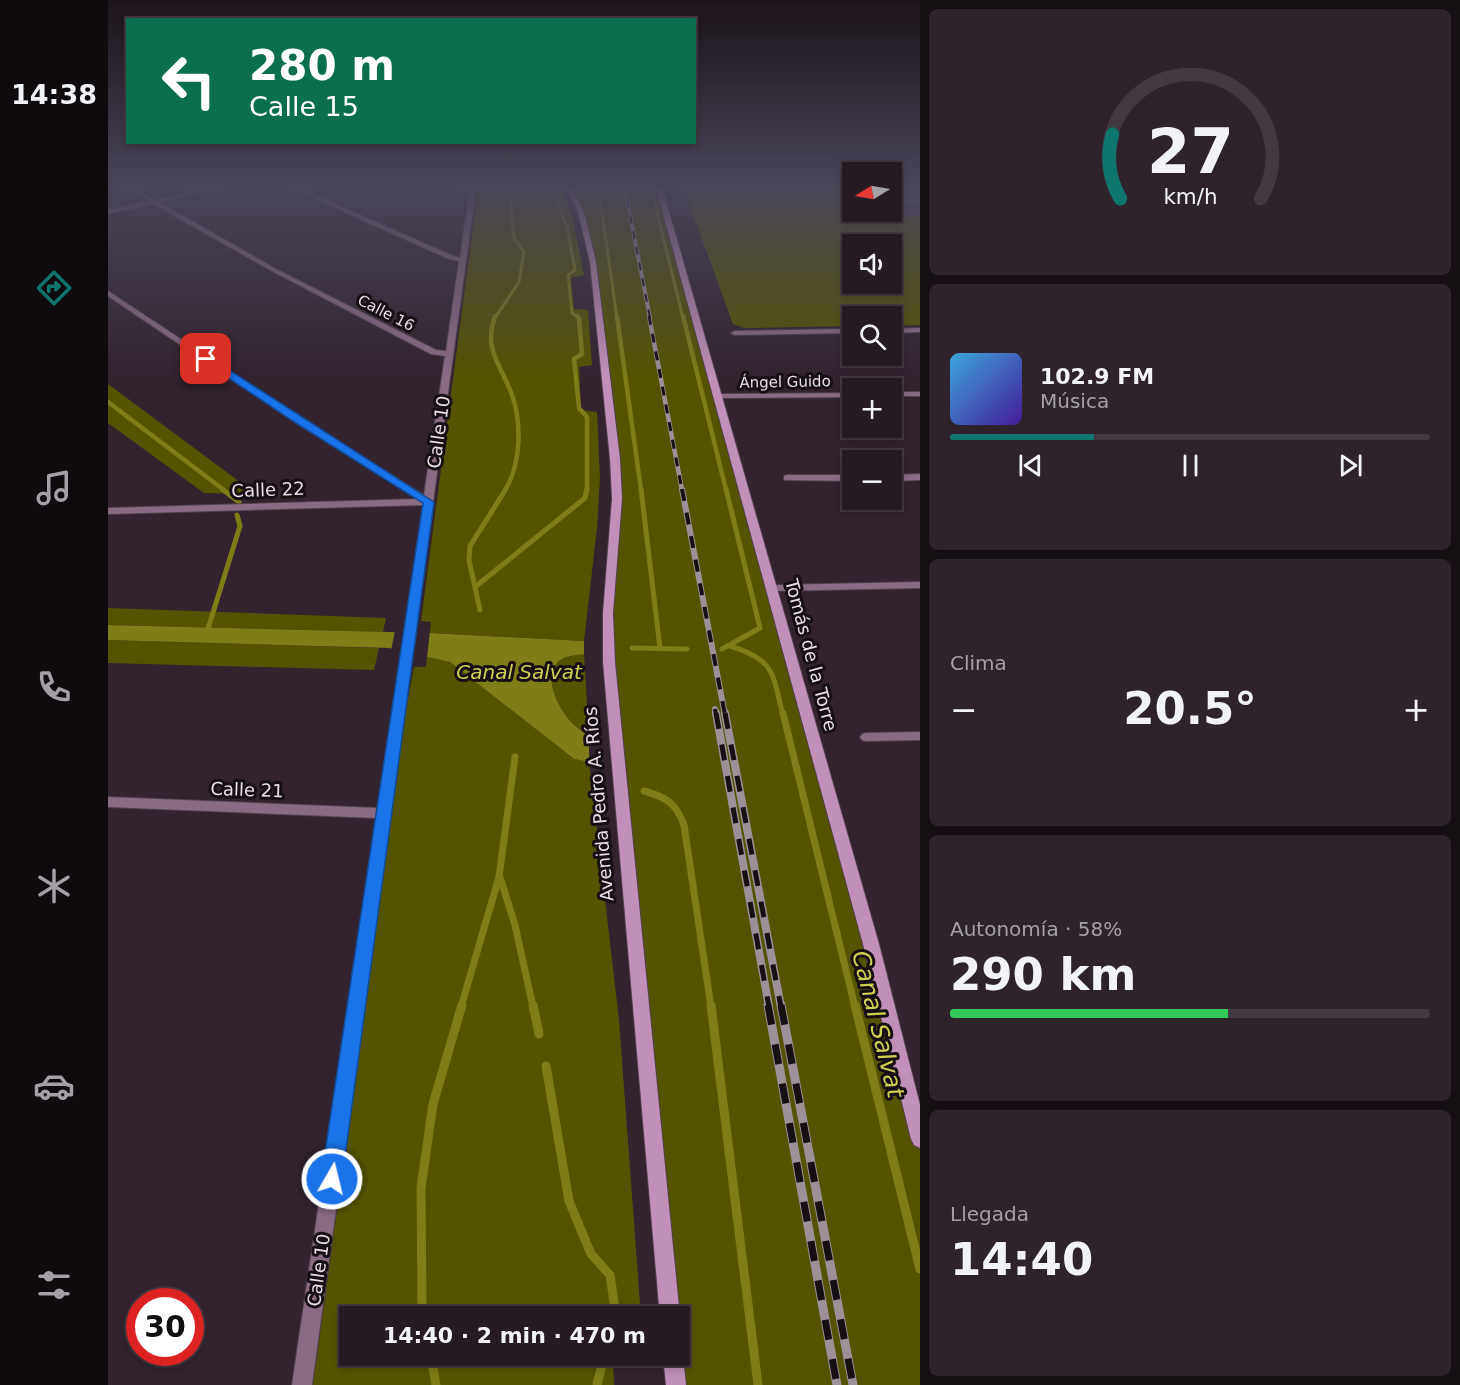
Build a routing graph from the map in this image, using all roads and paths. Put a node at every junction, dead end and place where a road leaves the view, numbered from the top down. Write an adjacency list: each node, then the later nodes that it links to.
1 (236, 249): 12 (street, Calle 16)
2 (430, 249): 6 (street)
3 (464, 249): 6 (street, Calle 10)
4 (590, 249): 30 (main road, Avenida Pedro A. Ríos)
5 (676, 249): 16 (main road, Tomás de la Torre)
6 (463, 260): 12 (street, Calle 10)
7 (108, 293): 21 (street)
8 (902, 330): 9 (street)
9 (920, 330)
10 (842, 331): 11 (street)
11 (735, 333)
12 (450, 354): 21 (street, Calle 10)
13 (902, 394): 14 (street)
14 (920, 394)
15 (842, 395): 16 (street, Ángel Guido)
16 (718, 396): 24 (main road, Tomás de la Torre)
17 (920, 477): 20 (street)
18 (787, 478): 19 (street)
19 (842, 478)
20 (902, 478)
21 (429, 502): 22 (street, Calle 22); 28 (street, Calle 10)
22 (108, 511)
23 (920, 585): 24 (street)
24 (772, 588): 29 (main road, Tomás de la Torre)
25 (920, 736): 26 (street)
26 (866, 737)
27 (108, 802): 28 (street, Calle 21)
28 (384, 813): 32 (street, Calle 10)
29 (920, 1139)
30 (669, 1306)
31 (674, 1366): 33 (main road)
32 (302, 1385)
33 (675, 1385)

